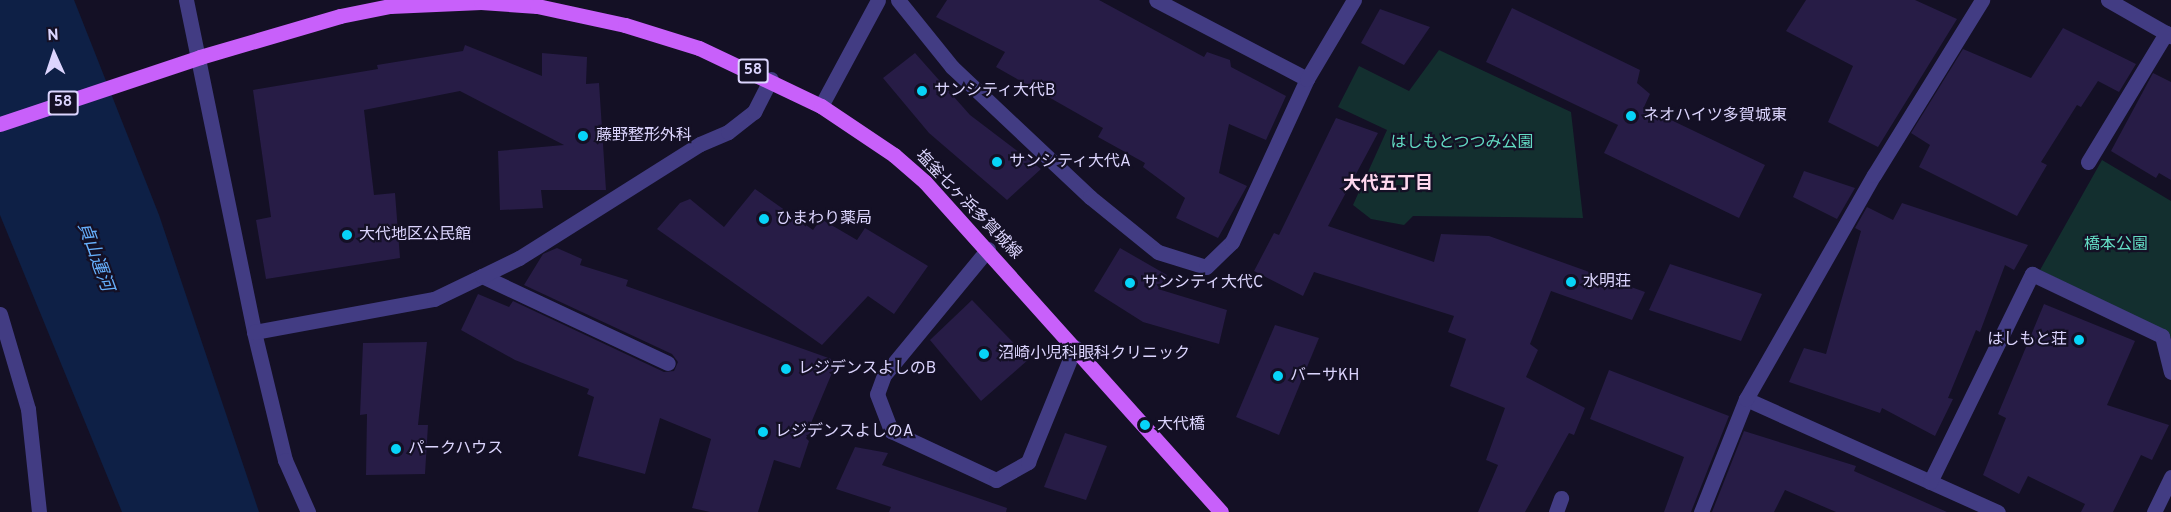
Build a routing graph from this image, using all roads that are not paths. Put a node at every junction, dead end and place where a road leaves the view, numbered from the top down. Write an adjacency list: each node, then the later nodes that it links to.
1 (186, 0): 9 (street)
2 (878, 0): 12 (street)
3 (898, 0): 11 (street)
4 (1156, 0): 11 (street)
5 (1354, 0): 11 (street)
6 (1982, 0): 22 (street)
7 (2108, 0): 8 (street)
8 (2168, 35): 14 (street)
9 (200, 57): 10 (main road, 塩釜七ヶ浜多賀城線 / 58); 13 (main road, 塩釜七ヶ浜多賀城線 / 58); 18 (street)
10 (771, 79): 12 (main road, 塩釜七ヶ浜多賀城線 / 58); 16 (street)
11 (1307, 79)
12 (821, 106): 15 (main road, 塩釜七ヶ浜多賀城線 / 58)
13 (0, 124)
14 (2088, 162)
15 (988, 249): 19 (main road, 塩釜七ヶ浜多賀城線 / 58); 19 (street)
16 (482, 276): 18 (street); 20 (street)
17 (0, 314): 26 (street)
18 (254, 332): 27 (street)
19 (1075, 347): 25 (main road, 塩釜七ヶ浜多賀城線 / 58)
20 (668, 363)
21 (2171, 372): 24 (street)
22 (1746, 399): 24 (street); 28 (street)
23 (2171, 477): 30 (street)
24 (1930, 482): 29 (street)
25 (1215, 509)
26 (39, 512)
27 (308, 512)
28 (1701, 512)
29 (1998, 512)
30 (2154, 512)

